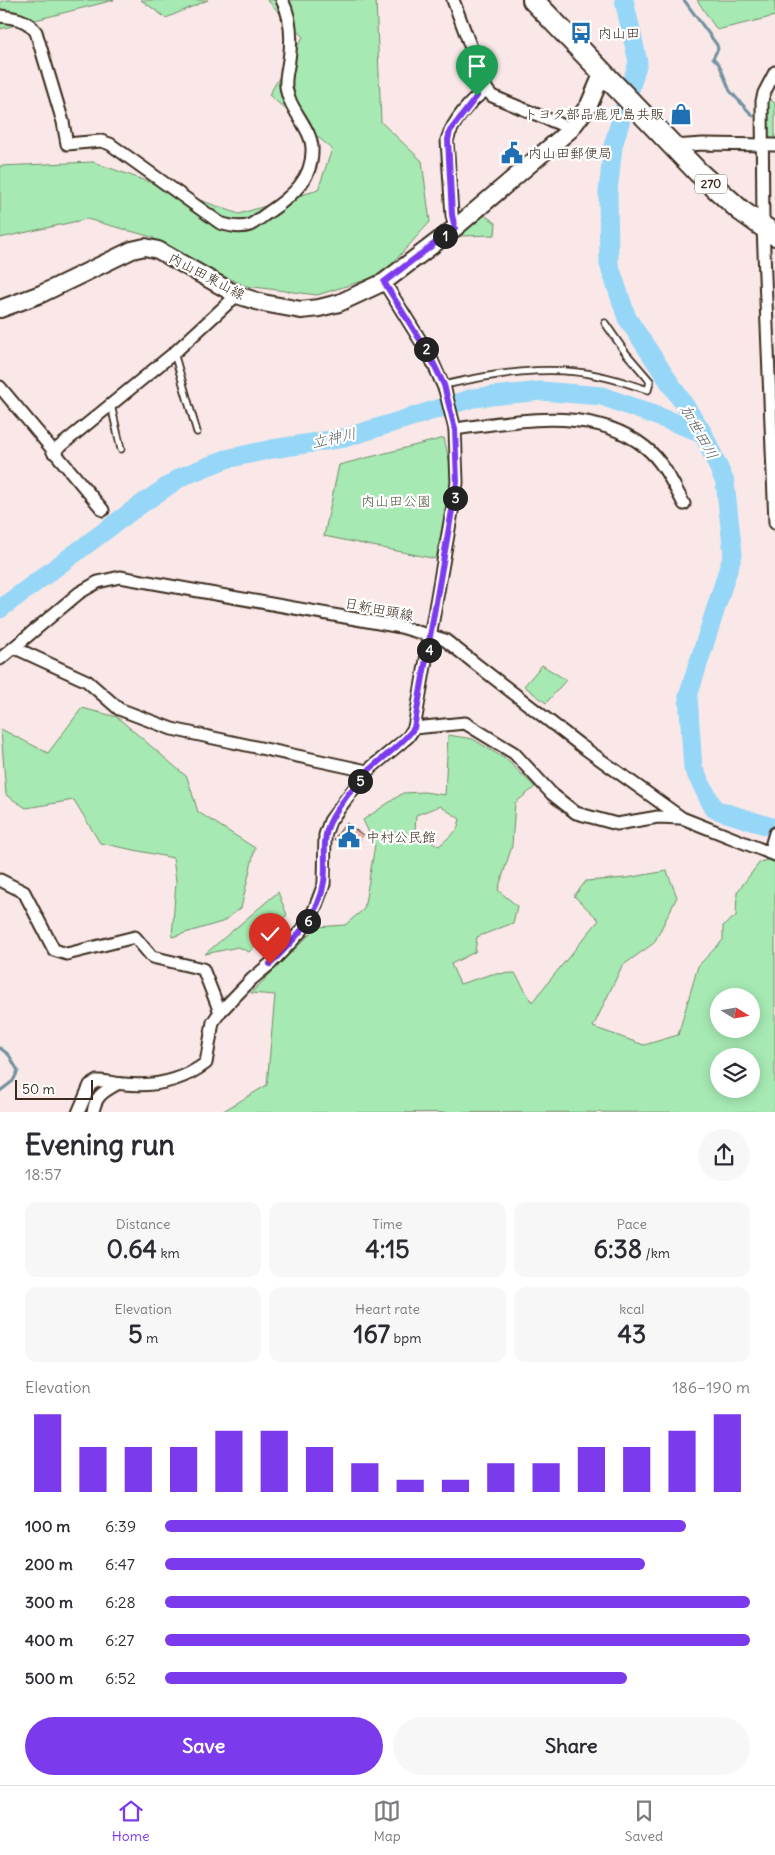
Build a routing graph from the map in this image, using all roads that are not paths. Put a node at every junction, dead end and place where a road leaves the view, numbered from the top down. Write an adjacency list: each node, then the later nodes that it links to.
1 (282, 0): 4 (street)
2 (453, 0): 7 (street)
3 (533, 0): 6 (highway, 270)
4 (0, 16)
5 (775, 72): 10 (street)
6 (606, 76): 8 (street, 内山田東山線); 9 (highway, 270)
7 (487, 90): 8 (street); 12 (street)
8 (570, 130): 12 (street, 内山田東山線)
9 (673, 146): 10 (street); 13 (highway, 270)
10 (762, 146): 11 (street); 13 (street)
11 (775, 146)
12 (455, 228): 14 (street, 内山田東山線)
13 (769, 231): 28 (street)
14 (384, 282): 15 (street, 内山田東山線); 20 (street)
15 (238, 295): 16 (street, 内山田東山線); 18 (street)
16 (0, 309)
17 (605, 323): 20 (lane)
18 (174, 353): 21 (street); 23 (lane)
19 (0, 386): 25 (street)
20 (444, 387): 22 (street)
21 (111, 403): 24 (lane); 25 (street)
22 (454, 424): 26 (street); 29 (street)
23 (196, 432)
24 (121, 449)
25 (53, 452): 27 (street)
26 (684, 504)
27 (103, 510)
28 (775, 523)
29 (432, 636): 30 (street, 日新田頭線); 32 (street); 34 (street, 日新田頭線)
30 (14, 648): 31 (street, 日新田頭線); 33 (street)
31 (0, 658)
32 (414, 728): 33 (street); 34 (street)
33 (367, 771): 38 (street)
34 (682, 818): 36 (street, 日新田頭線)
35 (775, 833): 36 (street)
36 (772, 852)
37 (0, 880): 38 (street)
38 (220, 1012): 39 (street)
39 (117, 1084): 40 (street); 41 (street)
40 (78, 1112)
41 (93, 1112)

